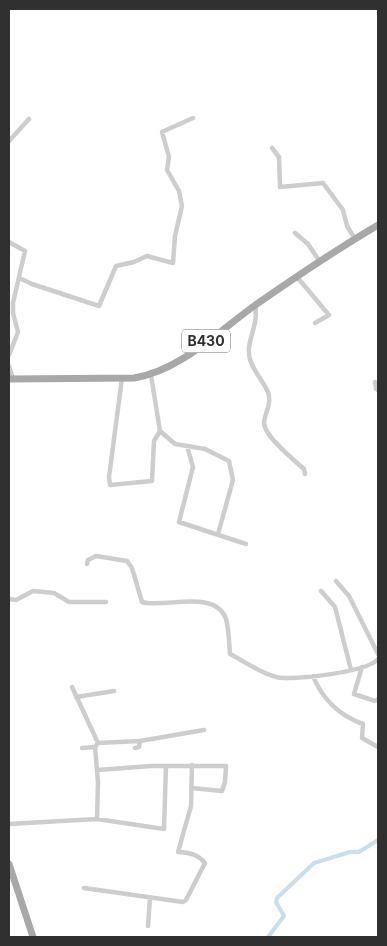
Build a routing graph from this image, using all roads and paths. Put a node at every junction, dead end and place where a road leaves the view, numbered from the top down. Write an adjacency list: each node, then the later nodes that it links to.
1 (193, 118): 11 (street)
2 (29, 119): 3 (street)
3 (9, 141)
4 (272, 148): 7 (street)
5 (378, 225): 7 (main road, B430)
6 (295, 233): 9 (street)
7 (355, 239): 9 (main road, B430)
8 (9, 242): 11 (street)
9 (320, 262): 10 (main road, B430)
10 (297, 277): 12 (main road, B430); 13 (street)
11 (19, 278): 14 (street)
12 (256, 305): 16 (main road, B430); 23 (street)
13 (315, 323)
14 (9, 355)
15 (9, 366): 18 (street)
16 (151, 375): 17 (main road, B430); 21 (street)
17 (122, 378): 18 (main road, B430); 21 (street)
18 (11, 379)
19 (375, 382): 20 (street)
20 (378, 390)
21 (160, 431): 22 (street)
22 (187, 446): 24 (street); 24 (street)
23 (305, 474)
24 (218, 534): 25 (street)
25 (246, 544)
26 (87, 564): 35 (street)
27 (336, 581): 31 (street)
28 (321, 591): 34 (street)
29 (9, 599): 30 (street)
30 (106, 602)
31 (378, 654)
32 (378, 659): 33 (street)
33 (362, 668): 34 (street); 39 (street)
34 (351, 670): 35 (street)
35 (313, 676): 43 (street)
36 (72, 687): 38 (street)
37 (114, 691): 38 (street)
38 (76, 697): 42 (street)
39 (378, 698)
40 (204, 730): 41 (street)
41 (140, 741): 42 (street); 45 (street)
42 (97, 745): 44 (street); 48 (street)
43 (378, 747)
44 (82, 748)
45 (135, 748)
46 (192, 765): 47 (street); 49 (street); 49 (street)
47 (166, 766): 48 (street); 50 (street)
48 (98, 770): 50 (street)
49 (192, 788): 54 (street)
50 (97, 819): 51 (street)
51 (9, 824)
52 (9, 864): 56 (main road)
53 (84, 888): 54 (street)
54 (150, 898): 55 (street)
55 (148, 926)
56 (33, 937)

